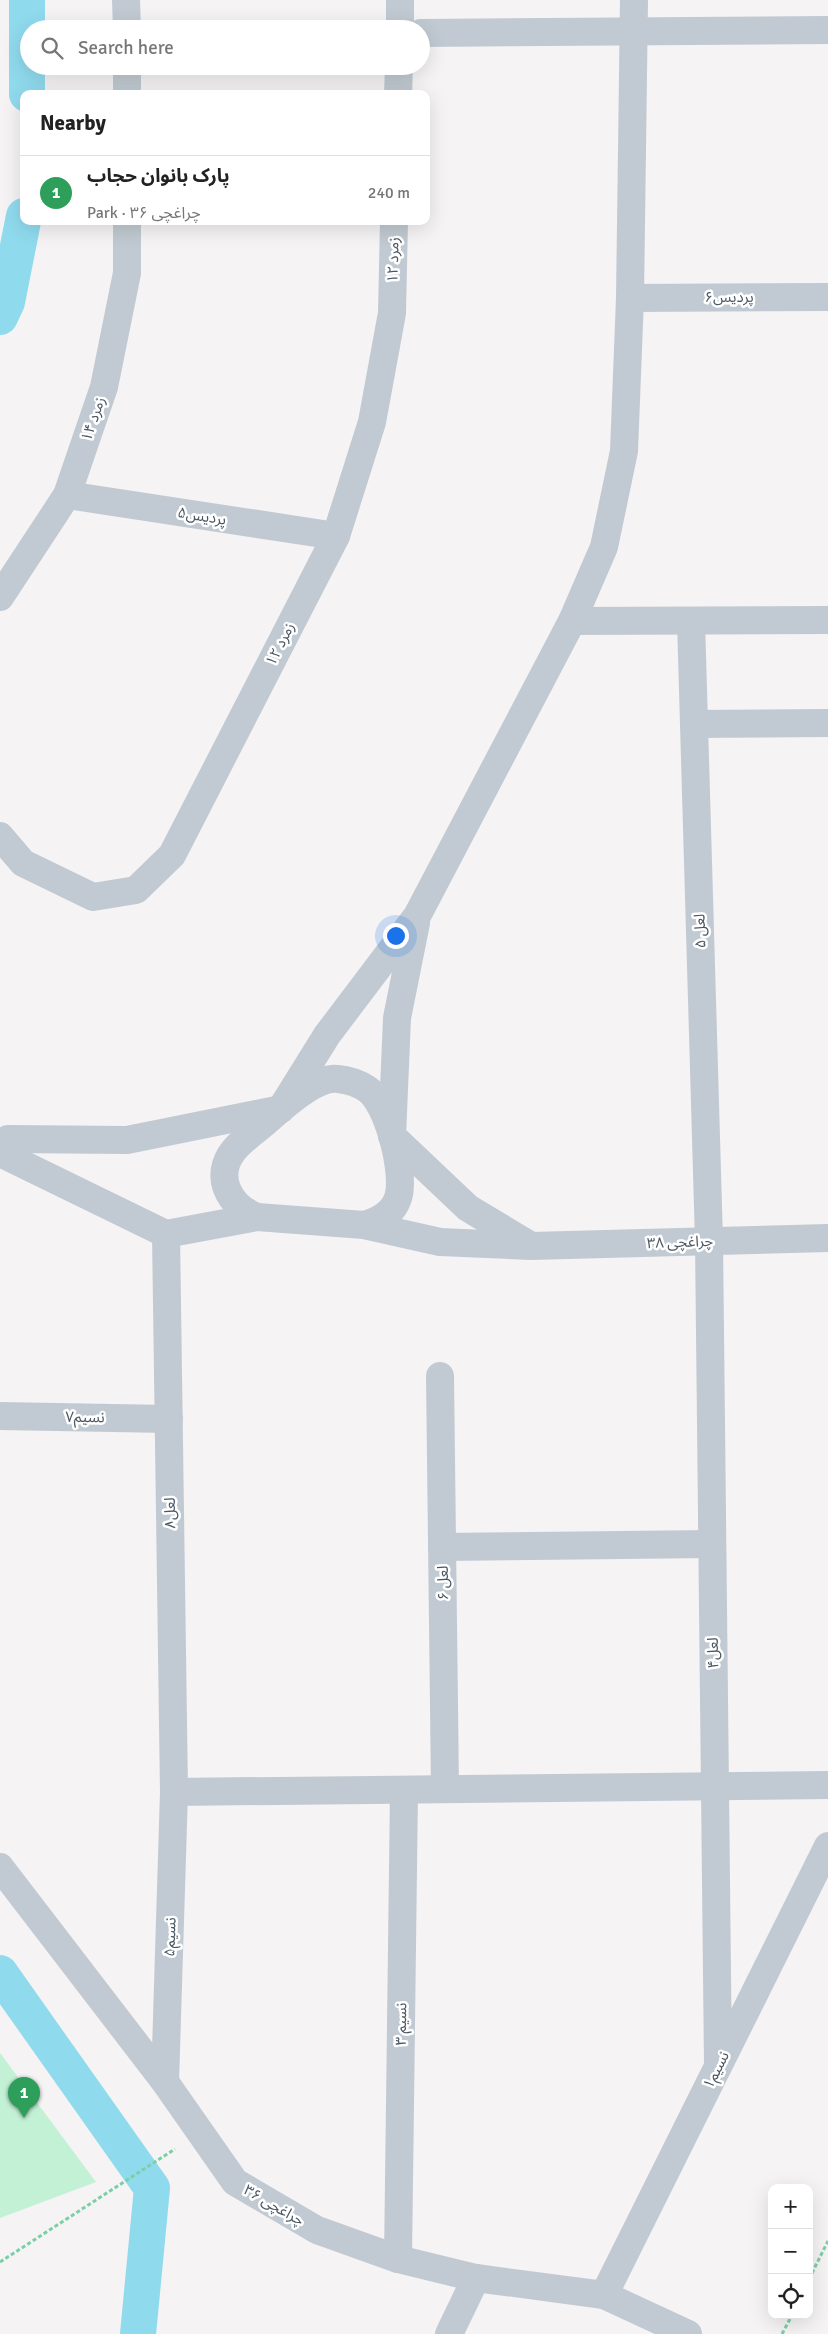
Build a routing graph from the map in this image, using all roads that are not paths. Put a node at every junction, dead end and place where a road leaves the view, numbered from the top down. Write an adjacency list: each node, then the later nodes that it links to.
1 (126, 0): 4 (street)
2 (400, 0): 5 (street)
3 (634, 0): 7 (street)
4 (127, 20)
5 (400, 20)
6 (828, 30): 7 (street)
7 (634, 31): 8 (street); 16 (street)
8 (430, 33)
9 (127, 75): 11 (street)
10 (399, 75): 12 (street)
11 (127, 90)
12 (398, 90)
13 (127, 225): 17 (street, زمرد ۱۴)
14 (394, 225): 18 (street, زمرد ۱۲)
15 (828, 297): 16 (street, پردیس۶)
16 (630, 298): 21 (street)
17 (67, 495): 18 (street, پردیس۵); 19 (street, زمرد ۱۴)
18 (336, 536): 25 (street, زمرد ۱۲)
19 (0, 597)
20 (828, 620): 22 (street)
21 (572, 621): 22 (street); 26 (street)
22 (691, 621): 24 (street, لعل ۵)
23 (828, 723): 24 (street)
24 (694, 724): 34 (street, لعل ۵)
25 (0, 836)
26 (417, 916): 27 (street); 28 (street)
27 (281, 1109): 28 (street); 29 (street); 30 (street)
28 (392, 1136): 31 (street); 35 (street)
29 (3, 1149): 32 (street)
30 (256, 1217): 31 (street); 32 (street)
31 (364, 1225): 35 (street, چراغچی ۳۸)
32 (166, 1234): 38 (street, لعل۸)
33 (828, 1238): 34 (street, چراغچی ۳۸)
34 (709, 1241): 35 (street, چراغچی ۳۸); 39 (street, لعل۴)
35 (531, 1246)
36 (440, 1376): 40 (street, لعل ۶)
37 (0, 1416): 38 (street, نسیم۷)
38 (169, 1419): 45 (street, لعل۸)
39 (712, 1544): 40 (street); 42 (street, لعل۴)
40 (442, 1547): 43 (street, لعل ۶)
41 (828, 1785): 42 (street)
42 (715, 1786): 43 (street); 48 (street, لعل۴)
43 (445, 1789): 44 (street)
44 (404, 1790): 45 (street); 50 (street, نسیم ۳)
45 (174, 1792): 49 (street, نسیم۵)
46 (828, 1846): 48 (street, نسیم۱)
47 (0, 1867): 49 (street, چراغچی ۳۶)
48 (718, 2065): 52 (street, نسیم۱)
49 (165, 2082): 50 (street, چراغچی ۳۶)
50 (398, 2259): 51 (street, چراغچی ۳۶)
51 (476, 2278): 52 (street, چراغچی ۳۶); 53 (street)
52 (604, 2295): 54 (street, چراغچی ۳۶)
53 (449, 2334)
54 (688, 2334)

